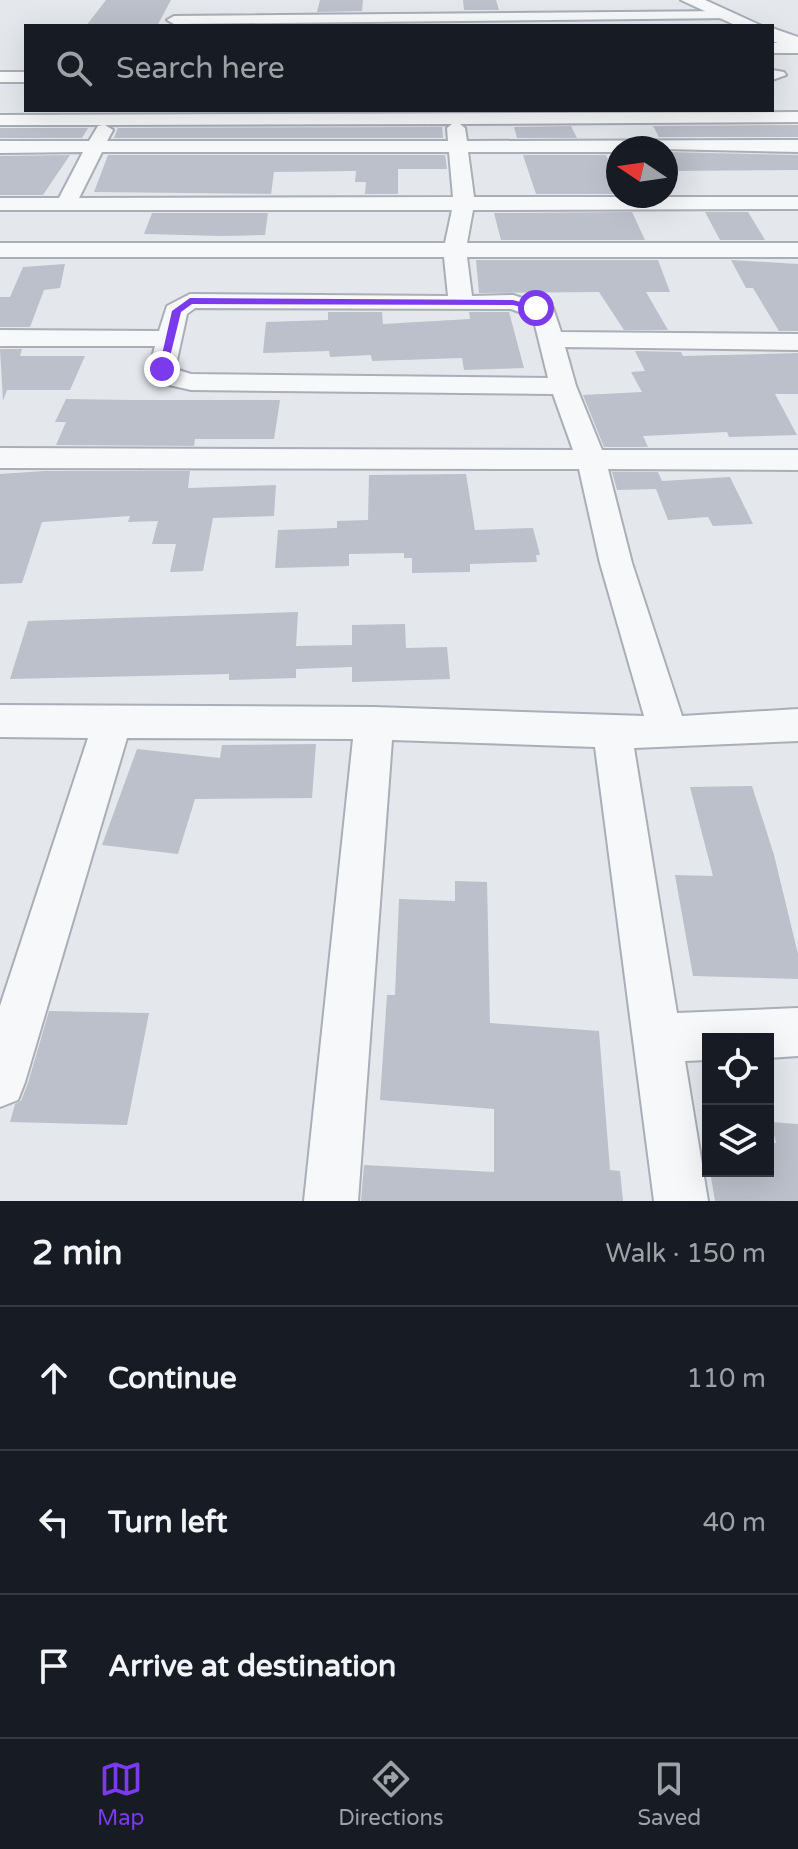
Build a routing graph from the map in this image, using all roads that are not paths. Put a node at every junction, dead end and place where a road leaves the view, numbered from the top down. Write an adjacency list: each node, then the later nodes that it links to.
1 (411, 0): 6 (street)
2 (594, 0): 7 (street)
3 (690, 0): 5 (street)
4 (182, 5): 8 (street)
5 (728, 15): 7 (street); 9 (street)
6 (411, 22): 7 (street); 8 (street)
7 (595, 22)
8 (172, 23)
9 (748, 24)
10 (774, 35): 11 (street)
11 (798, 46): 12 (street)
12 (774, 48)
13 (0, 77): 14 (street)
14 (24, 77)
15 (112, 114): 16 (street); 18 (street); 21 (street)
16 (454, 114): 17 (street); 22 (street)
17 (798, 117)
18 (0, 120)
19 (798, 146): 22 (street)
20 (0, 147): 21 (street)
21 (94, 147): 22 (street); 26 (street)
22 (460, 148): 23 (street)
23 (464, 202): 24 (street); 26 (street); 29 (street)
24 (798, 203)
25 (0, 204): 26 (street)
26 (66, 204)
27 (0, 250): 29 (street)
28 (798, 250): 29 (street)
29 (455, 251): 30 (street)
30 (461, 303): 32 (street); 33 (street)
31 (0, 338): 32 (street)
32 (168, 339): 35 (street)
33 (549, 339): 34 (street); 35 (street)
34 (798, 342)
35 (563, 386): 37 (street)
36 (0, 458): 37 (street)
37 (591, 458): 38 (street); 44 (street)
38 (798, 460)
39 (0, 721): 40 (street)
40 (112, 723): 41 (street); 47 (street)
41 (374, 723): 43 (street); 48 (street)
42 (798, 725): 44 (street)
43 (612, 731): 44 (street); 46 (street)
44 (668, 733)
45 (798, 1032): 46 (street)
46 (658, 1038): 49 (street)
47 (0, 1082)
48 (331, 1201)
49 (681, 1201)

